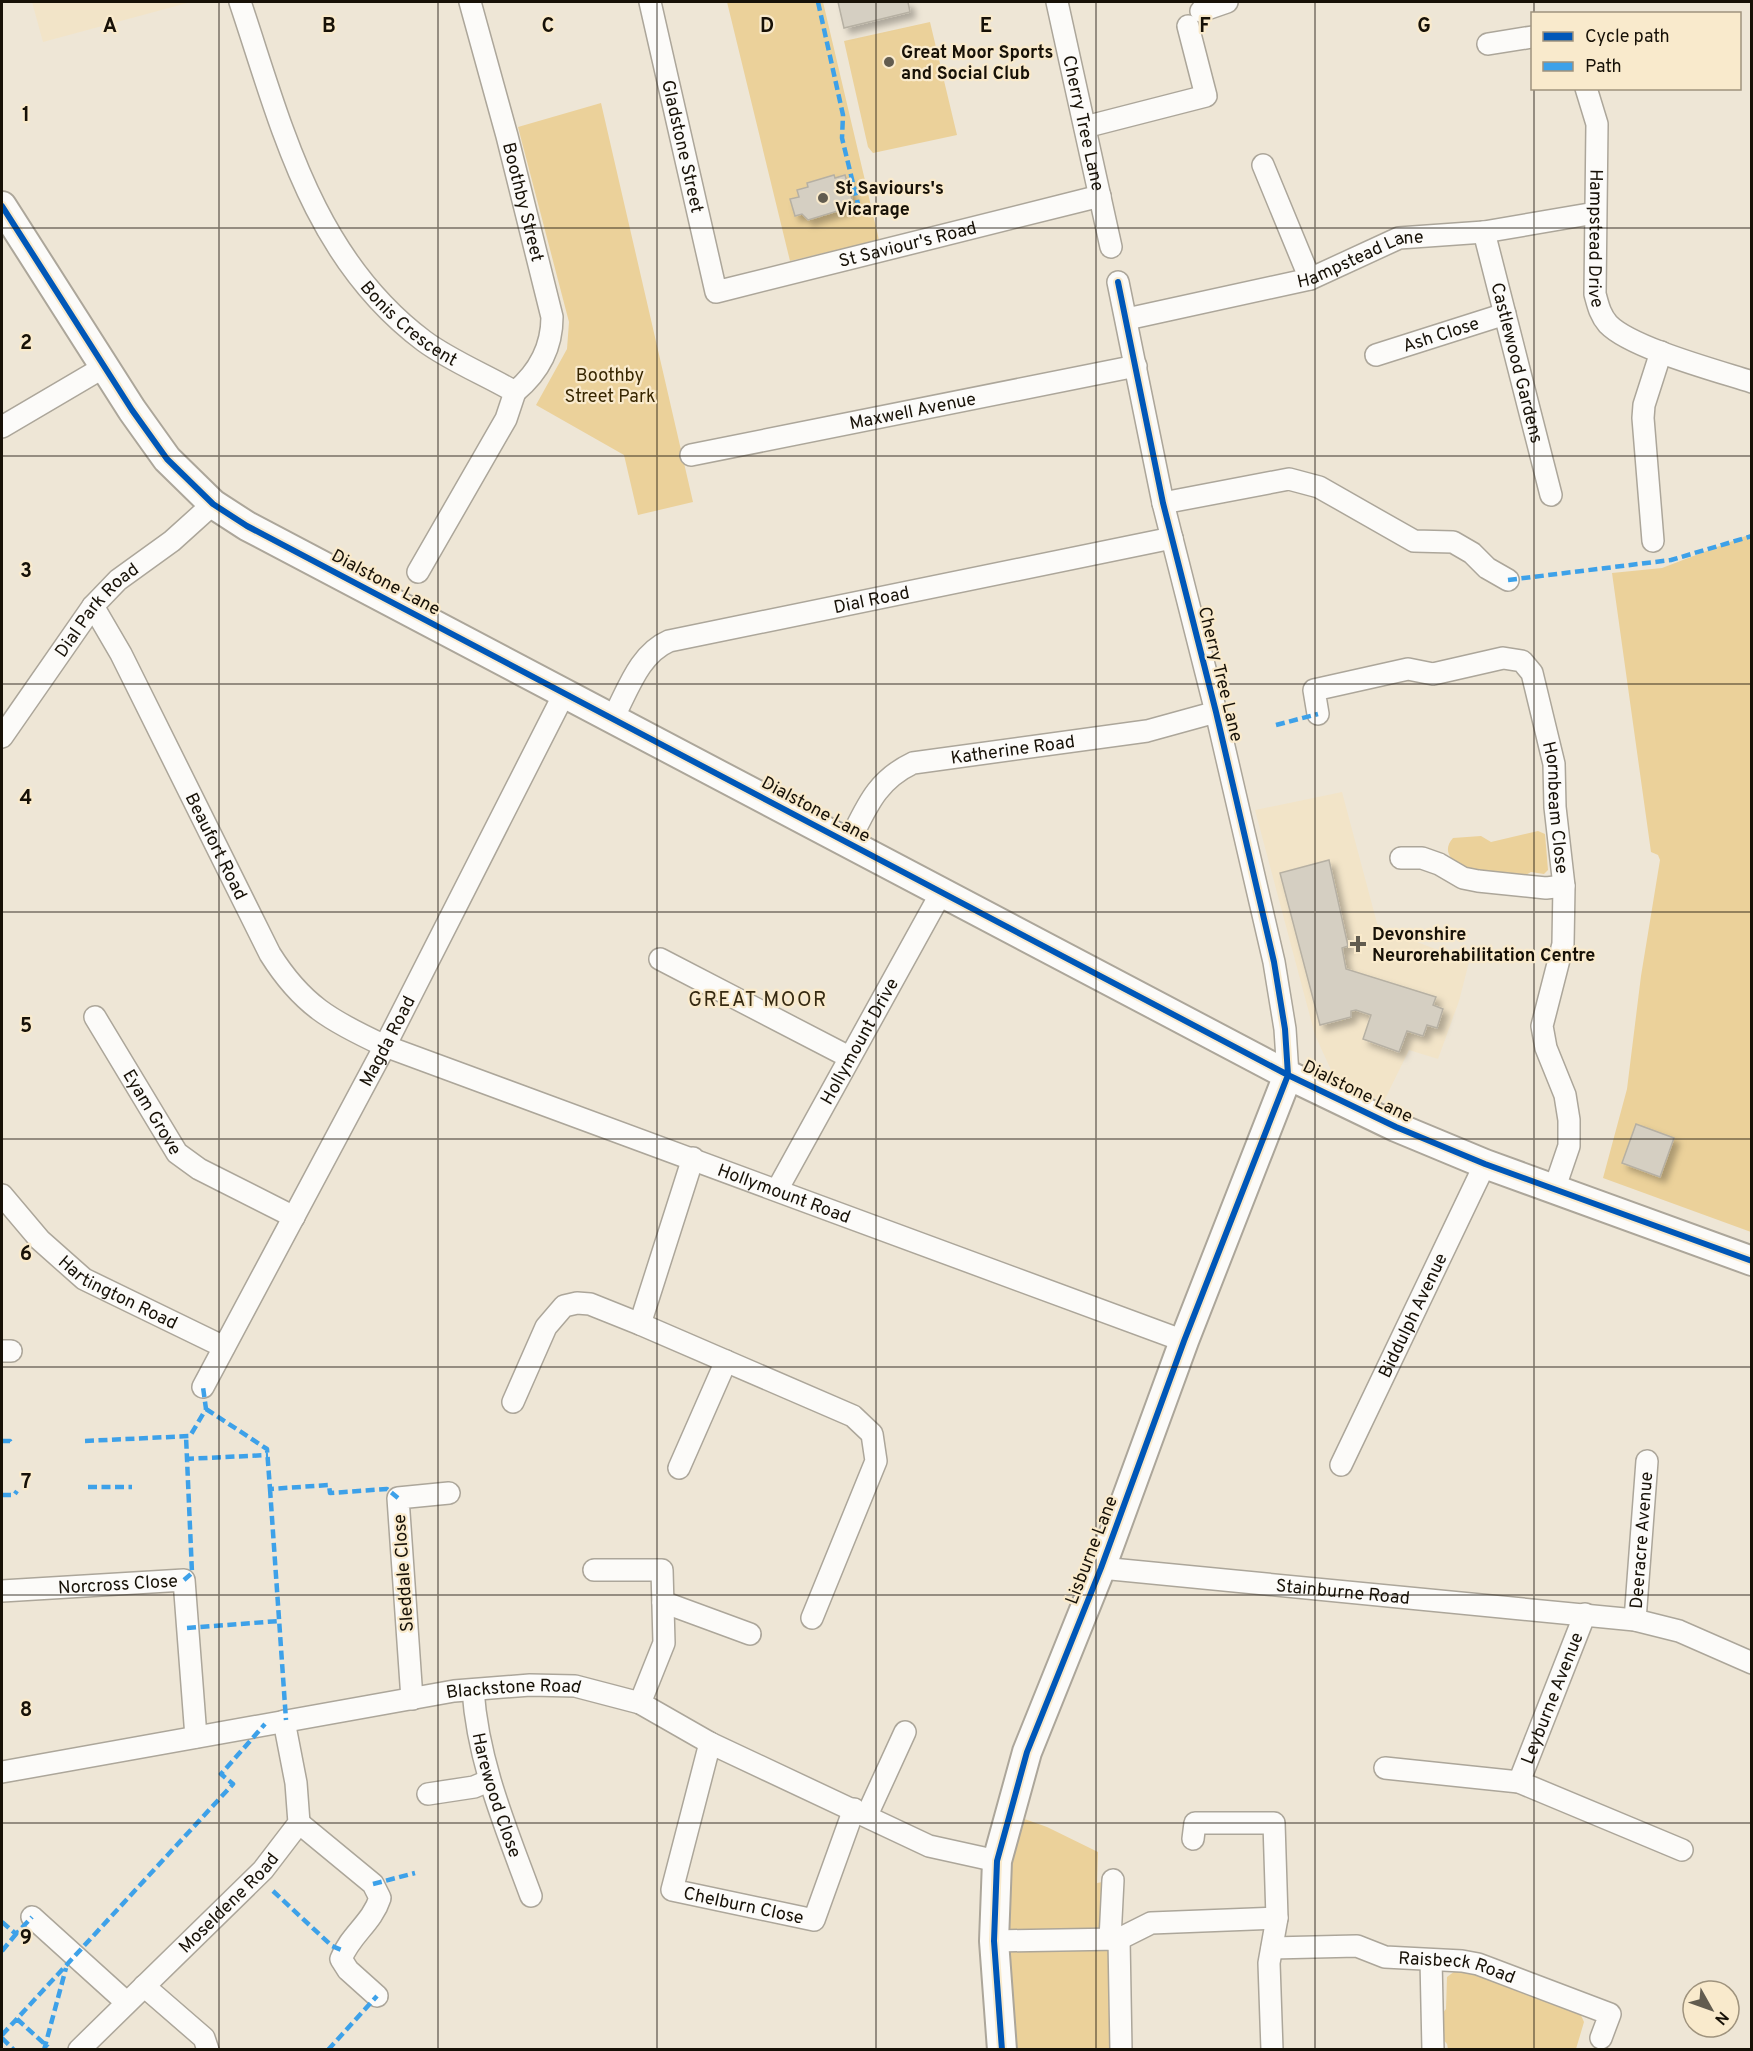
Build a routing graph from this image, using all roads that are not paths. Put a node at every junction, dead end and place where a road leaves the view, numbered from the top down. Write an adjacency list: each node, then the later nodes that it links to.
1 (240, 2): 26 (street, Bonis Crescent)
2 (470, 2): 26 (street, Boothby Street)
3 (650, 2): 18 (street, Gladstone Street)
4 (1057, 2): 9 (street, Cherry Tree Lane)
5 (1227, 2): 9 (street)
6 (1531, 37): 7 (street)
7 (1488, 44)
8 (1587, 90): 12 (street, Hampstead Drive)
9 (1085, 127): 11 (street, Cherry Tree Lane)
10 (1263, 165): 16 (street)
11 (1100, 196): 15 (street, Cherry Tree Lane); 18 (street, St Saviour's Road)
12 (1595, 213): 14 (street, Hampstead Lane); 21 (street, Hampstead Drive)
13 (4, 215): 24 (street, Dialstone Lane)
14 (1484, 232): 16 (street, Hampstead Lane); 19 (street, Castlewood Gardens)
15 (1111, 247)
16 (1310, 279): 20 (street, Hampstead Lane)
17 (1118, 282): 20 (street, Cherry Tree Lane)
18 (716, 292)
19 (1505, 314): 22 (street, Ash Close); 29 (street, Castlewood Gardens)
20 (1127, 319): 23 (street, Cherry Tree Lane)
21 (1661, 352): 25 (street, Hampstead Drive); 32 (street)
22 (1376, 355)
23 (1136, 366): 28 (street, Maxwell Avenue); 30 (street, Cherry Tree Lane)
24 (104, 367): 27 (street); 31 (street, Dialstone Lane)
25 (1752, 382)
26 (515, 392): 34 (street)
27 (2, 427)
28 (691, 455)
29 (1551, 495)
30 (1163, 503): 33 (street, Cherry Tree Lane); 35 (street)
31 (213, 504): 36 (street, Dial Park Road); 37 (street, Dialstone Lane)
32 (1657, 528)
33 (1172, 538): 38 (street, Cherry Tree Lane); 40 (street, Dial Road)
34 (418, 572)
35 (1508, 580)
36 (93, 606): 41 (street, Dial Park Road); 48 (street, Beaufort Road)
37 (564, 694): 40 (street, Dialstone Lane); 48 (street, Magda Road)
38 (1216, 712): 42 (street, Katherine Road); 50 (street, Cherry Tree Lane)
39 (1318, 714): 44 (street, Hornbeam Close)
40 (613, 718): 42 (street, Dialstone Lane)
41 (2, 737)
42 (848, 844): 45 (street, Dialstone Lane)
43 (1401, 858): 44 (street)
44 (1564, 886): 53 (street, Hornbeam Close)
45 (941, 893): 49 (street, Hollymount Drive); 50 (street, Dialstone Lane)
46 (660, 959): 49 (street)
47 (95, 1017): 56 (street, Eyam Grove)
48 (385, 1046): 51 (street, Hollymount Road); 56 (street, Magda Road)
49 (849, 1057): 54 (street, Hollymount Drive)
50 (1288, 1075): 52 (street, Dialstone Lane); 59 (street, Lisburne Lane)
51 (693, 1158): 54 (street, Hollymount Road); 58 (street)
52 (1485, 1164): 53 (street, Dialstone Lane); 65 (street, Biddulph Avenue)
53 (1555, 1187): 57 (street, Dialstone Lane)
54 (777, 1190): 59 (street, Hollymount Road)
55 (2, 1195): 60 (street, Hartington Road)
56 (294, 1217): 60 (street, Magda Road)
57 (1752, 1261)
58 (640, 1324): 61 (street); 63 (street)
59 (1184, 1341): 68 (street, Lisburne Lane)
60 (224, 1347): 62 (street, Magda Road)
61 (726, 1361): 66 (street); 73 (street)
62 (203, 1387)
63 (513, 1402)
64 (1647, 1461): 74 (street, Deeracre Avenue)
65 (1341, 1465)
66 (679, 1468)
67 (449, 1493): 78 (street, Sleddale Close)
68 (1101, 1568): 72 (street, Stainburne Road); 93 (street, Lisburne Lane)
69 (594, 1570): 71 (street)
70 (2, 1591): 82 (street, Norcross Close)
71 (663, 1602): 75 (street); 79 (street)
72 (1585, 1614): 74 (street, Stainburne Road); 87 (street, Leyburne Avenue)
73 (812, 1618)
74 (1635, 1620): 76 (street, Stainburne Road)
75 (750, 1634)
76 (1752, 1662)
77 (473, 1690): 78 (street, Blackstone Road); 79 (street, Blackstone Road); 86 (street, Harewood Close)
78 (412, 1699): 80 (street, Blackstone Road)
79 (640, 1703): 83 (street, Blackstone Road)
80 (284, 1721): 82 (street, Blackstone Road); 90 (street)
81 (905, 1732): 89 (street)
82 (196, 1737): 85 (street, Blackstone Road)
83 (711, 1743): 89 (street, Blackstone Road); 89 (street, Chelburn Close)
84 (1385, 1768): 87 (street, Leyburne Avenue)
85 (2, 1772)
86 (488, 1780): 88 (street); 95 (street, Harewood Close)
87 (1519, 1782): 92 (street, Leyburne Avenue)
88 (428, 1794)
89 (861, 1812): 93 (street, Blackstone Road)
90 (299, 1823): 102 (street, Moseldene Road); 103 (street)
91 (1192, 1839): 97 (street)
92 (1682, 1850)
93 (997, 1861): 99 (street, Lisburne Lane)
94 (1113, 1880): 98 (street)
95 (531, 1896)
96 (32, 1917): 104 (street)
97 (1277, 1918): 98 (street); 100 (street)
98 (1115, 1939): 99 (street); 109 (street)
99 (994, 1941): 108 (street, Lisburne Lane)
100 (1272, 1948): 101 (street, Raisbeck Road); 110 (street)
101 (1431, 1960): 105 (street, Raisbeck Road); 111 (street)
102 (144, 1986): 104 (street, Moseldene Road); 107 (street)
103 (377, 1996)
104 (126, 2002): 106 (street, Moseldene Road)
105 (1601, 2038)
106 (80, 2049)
107 (208, 2049)
108 (1002, 2049)
109 (1121, 2049)
110 (1272, 2049)
111 (1433, 2049)

